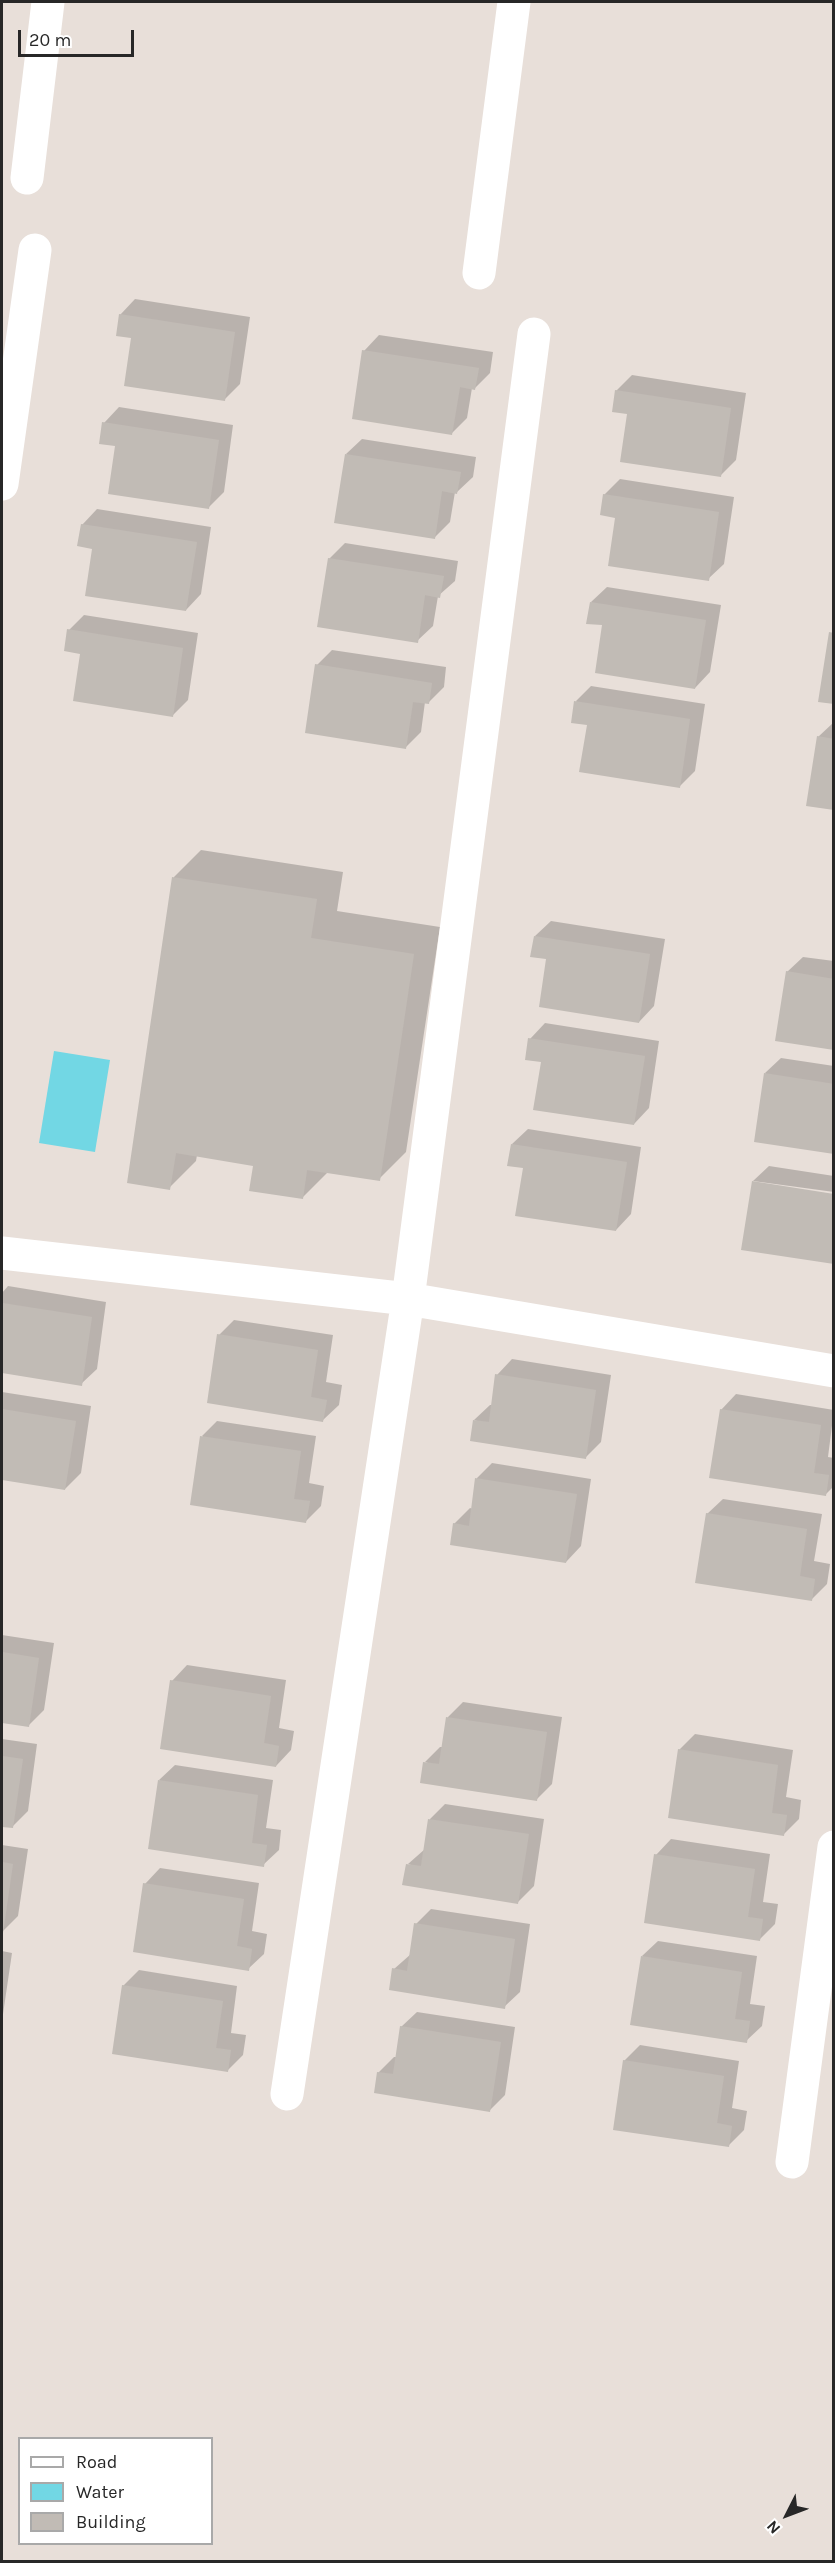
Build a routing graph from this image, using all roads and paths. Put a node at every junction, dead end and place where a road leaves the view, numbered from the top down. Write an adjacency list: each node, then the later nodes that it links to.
1 (48, 2): 3 (street)
2 (514, 2): 5 (street)
3 (27, 178)
4 (35, 250): 7 (street)
5 (479, 273)
6 (534, 334): 9 (street)
7 (2, 484)
8 (2, 1253): 9 (street)
9 (408, 1299): 10 (street); 12 (street)
10 (834, 1371)
11 (834, 1847): 13 (street)
12 (287, 2094)
13 (792, 2162)

